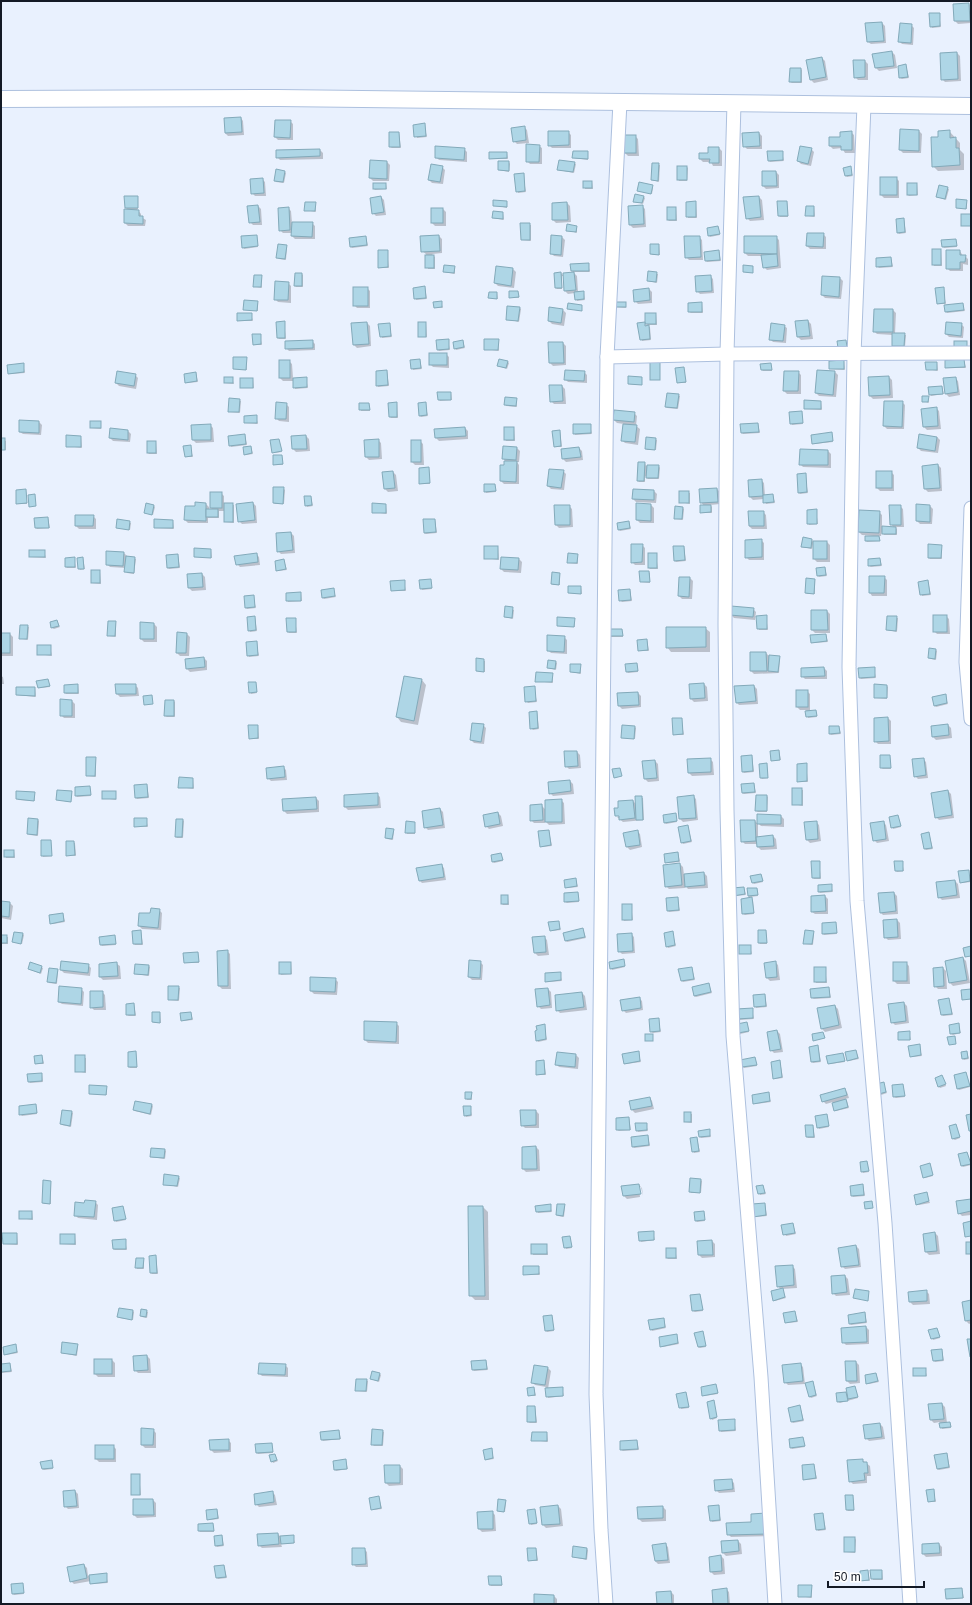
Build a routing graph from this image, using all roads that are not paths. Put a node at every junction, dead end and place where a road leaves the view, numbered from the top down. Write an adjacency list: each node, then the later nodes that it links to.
1 (1, 100): 2 (street)
2 (620, 102): 3 (street); 9 (street)
3 (734, 103): 4 (street); 7 (street)
4 (864, 105): 5 (street); 8 (street)
5 (971, 106)
6 (971, 353): 8 (street)
7 (726, 354): 8 (street); 9 (street); 13 (street)
8 (854, 355): 14 (street)
9 (607, 357): 12 (street)
10 (971, 508): 11 (street)
11 (971, 719)
12 (606, 1604)
13 (775, 1604)
14 (910, 1604)

